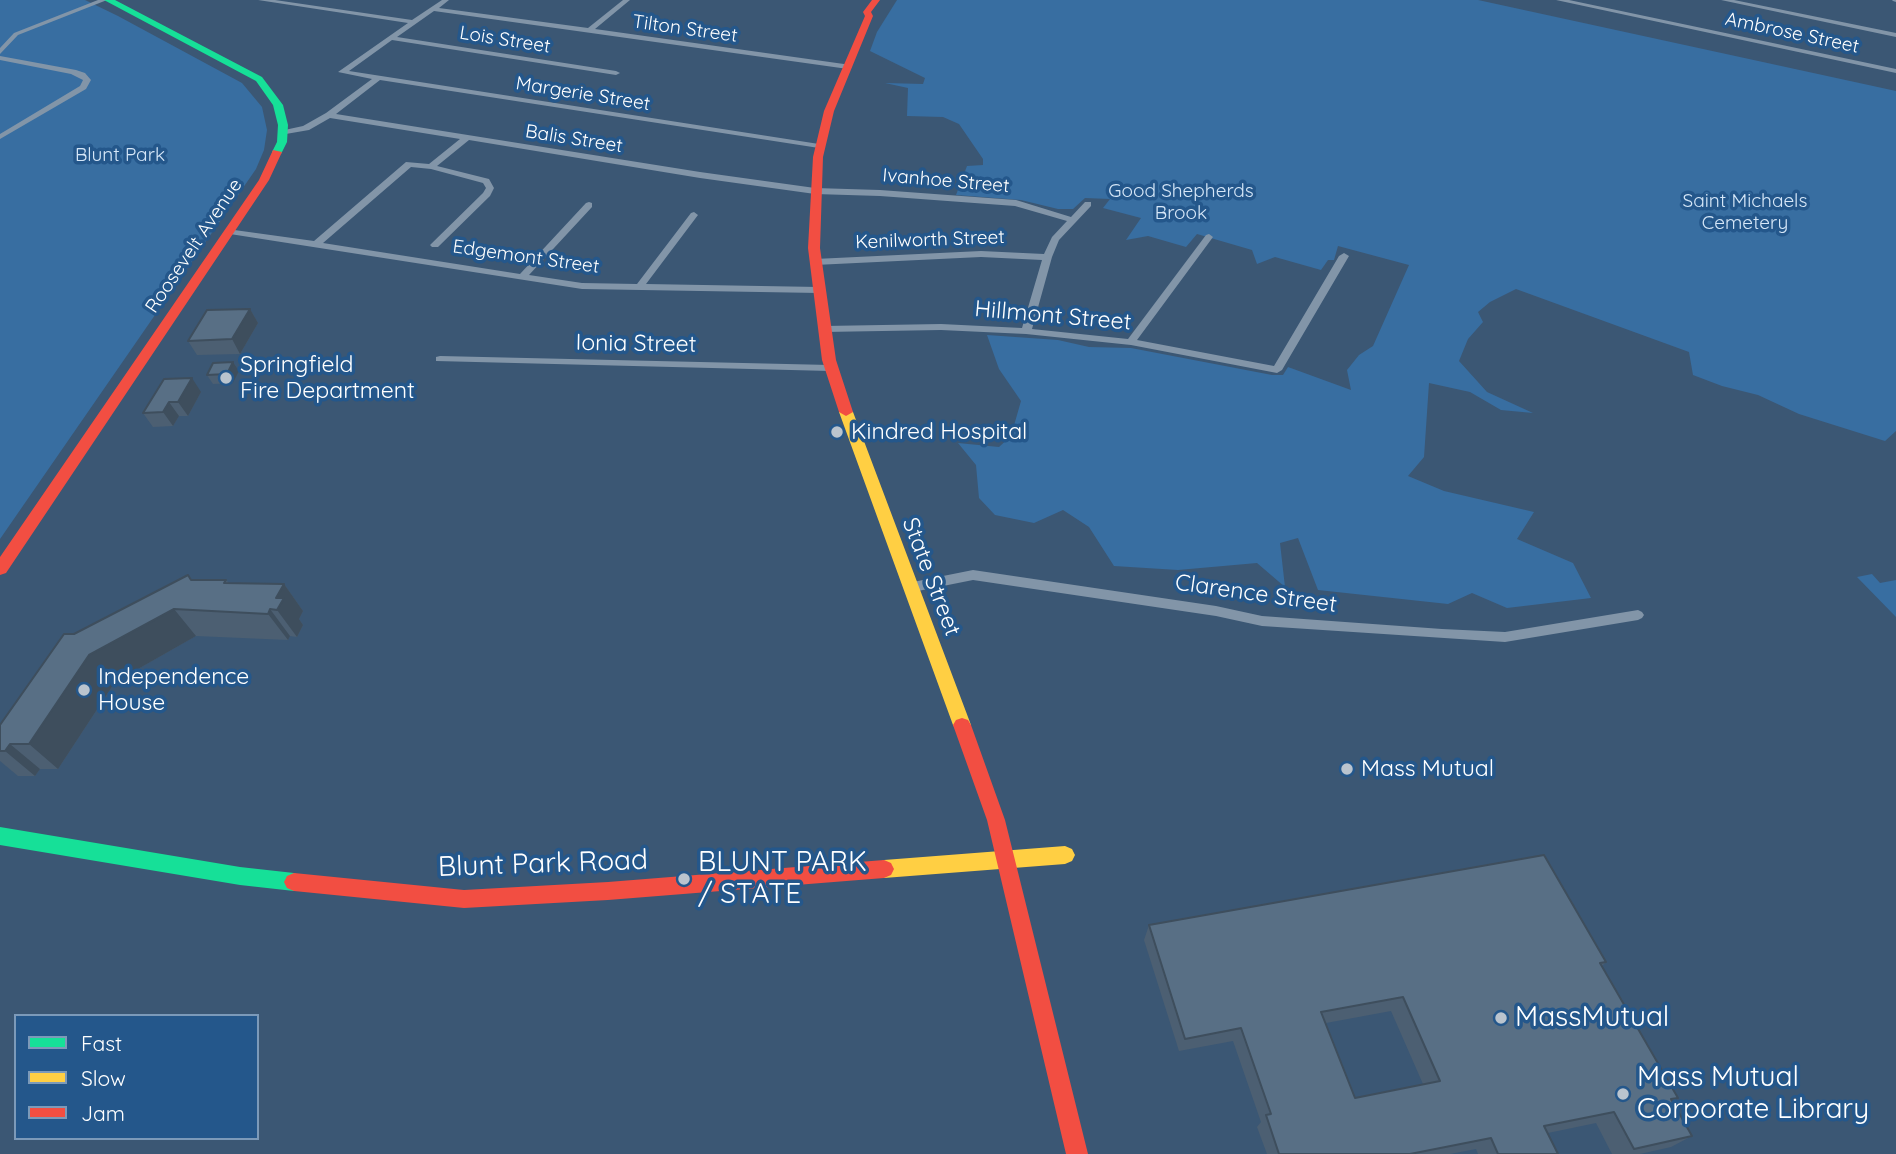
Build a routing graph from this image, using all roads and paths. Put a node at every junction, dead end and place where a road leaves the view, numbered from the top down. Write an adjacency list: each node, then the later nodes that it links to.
1 (261, 0): 11 (street)
2 (446, 0): 9 (street)
3 (608, 0): 6 (street)
4 (1559, 0): 22 (street, Ambrose Street)
5 (1724, 0): 16 (street)
6 (626, 1): 15 (street)
7 (110, 2): 10 (street); 12 (street); 27 (main road)
8 (875, 4): 21 (main road, State Street)
9 (434, 9): 11 (street); 15 (street, Tilton Street)
10 (47, 20): 12 (street); 13 (street)
11 (412, 22): 17 (street)
12 (58, 23): 14 (street)
13 (32, 27): 14 (street); 18 (street)
14 (45, 29): 18 (street)
15 (589, 31): 21 (street, Tilton Street)
16 (1896, 35)
17 (390, 38): 23 (street); 24 (street, Lois Street)
18 (8, 40): 19 (street)
19 (0, 52)
20 (0, 58): 28 (street)
21 (848, 67): 30 (main road, State Street)
22 (1896, 71)
23 (342, 72): 25 (street, Margerie Street)
24 (616, 74)
25 (377, 79): 26 (street); 30 (street, Margerie Street)
26 (329, 115): 27 (street); 29 (street, Balis Street)
27 (283, 133): 37 (main road, Roosevelt Avenue)
28 (0, 137)
29 (466, 138): 31 (street); 32 (street, Balis Street)
30 (819, 146): 32 (main road, State Street)
31 (432, 167): 39 (street); 40 (street)
32 (815, 191): 36 (street, Ivanhoe Street); 43 (main road, State Street)
33 (1088, 204): 36 (street)
34 (589, 205): 44 (street)
35 (694, 215): 45 (street)
36 (1073, 219): 42 (street)
37 (230, 231): 39 (street, Edgemont Street); 52 (main road, Roosevelt Avenue)
38 (1209, 237): 49 (street)
39 (316, 244): 44 (street, Edgemont Street)
40 (435, 244)
41 (1344, 256): 49 (street, Hillmont Street)
42 (1046, 257): 43 (street, Kenilworth Street); 48 (street)
43 (815, 262): 46 (main road, State Street)
44 (522, 277): 45 (street, Edgemont Street)
45 (640, 286): 46 (street, Edgemont Street)
46 (819, 290): 47 (main road, State Street)
47 (824, 329): 48 (street, Hillmont Street); 51 (main road, State Street)
48 (1026, 331): 49 (street, Hillmont Street)
49 (1131, 342)
50 (440, 359): 51 (street, Ionia Street)
51 (831, 368): 53 (main road, State Street)
52 (0, 569)
53 (912, 587): 54 (street, Clarence Street); 57 (main road, State Street)
54 (1638, 615)
55 (0, 836): 57 (main road, Blunt Park Road)
56 (1065, 856): 57 (main road, Blunt Park Road)
57 (1008, 862): 58 (main road, State Street)
58 (1077, 1154)

